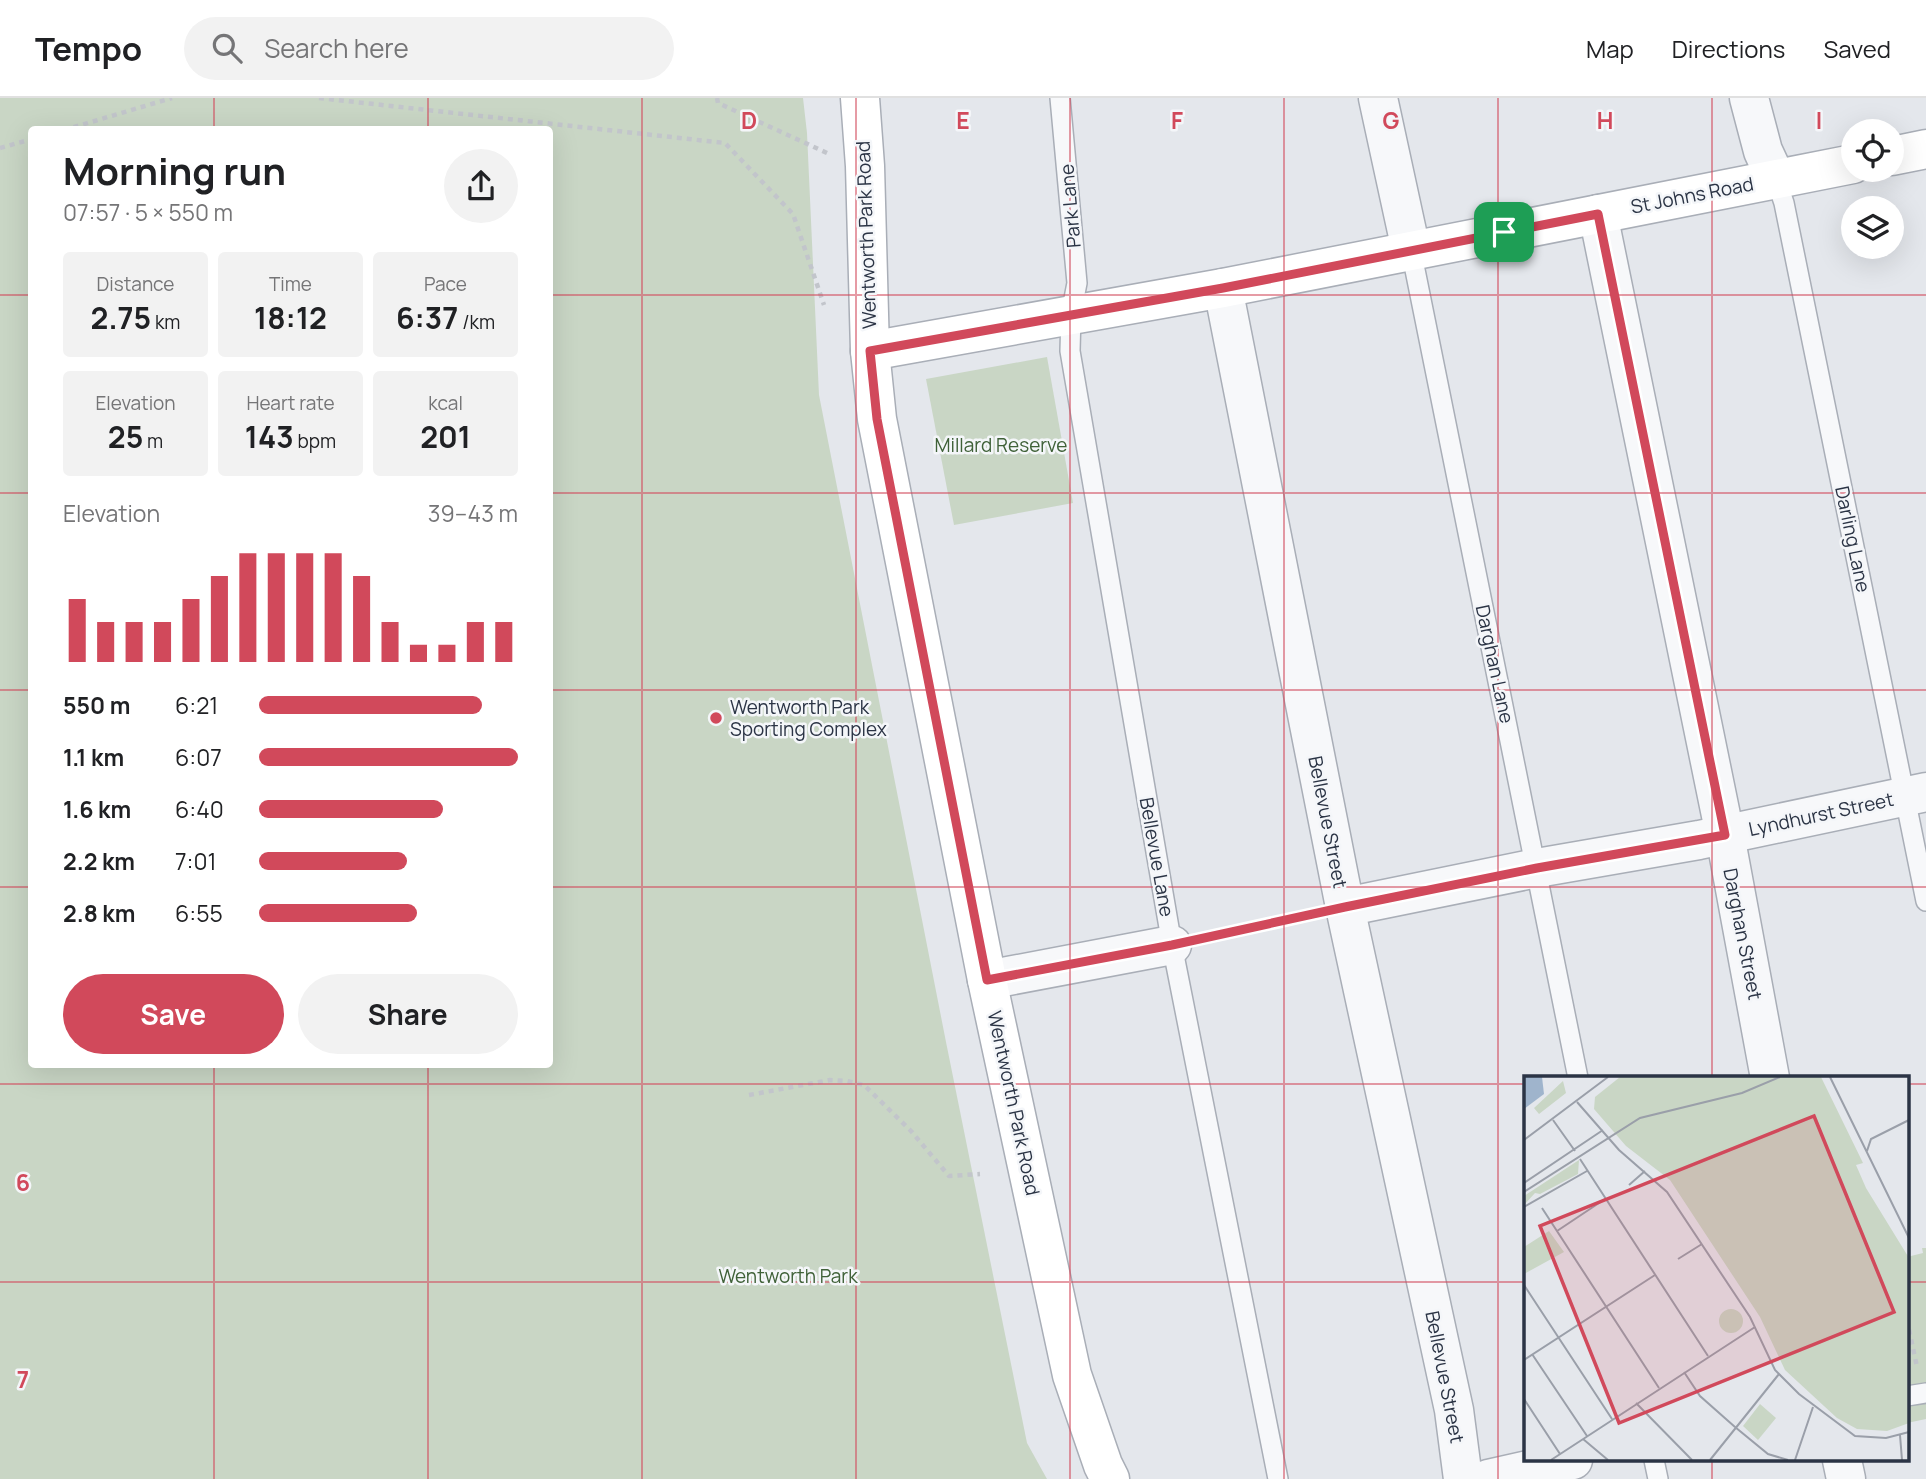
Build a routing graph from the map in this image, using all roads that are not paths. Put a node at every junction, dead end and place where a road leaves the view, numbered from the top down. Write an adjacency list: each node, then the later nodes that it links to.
1 (860, 98): 13 (street, Wentworth Park Road)
2 (1060, 98): 12 (lane, Park Lane)
3 (1378, 98): 10 (street)
4 (1749, 98): 8 (street)
5 (1926, 149): 6 (street)
6 (1904, 154)
7 (1841, 166): 8 (street, St Johns Road)
8 (1776, 179): 9 (street, St Johns Road); 14 (lane, Darling Lane)
9 (1598, 214): 10 (street, St Johns Road); 15 (street, Darghan Street)
10 (1411, 250): 11 (street, St Johns Road); 16 (lane, Darghan Lane)
11 (1223, 288): 12 (street, St Johns Road); 18 (street, Bellevue Street)
12 (1071, 314): 13 (street, St Johns Road); 19 (lane, Bellevue Lane)
13 (870, 351): 20 (street, Wentworth Park Road)
14 (1916, 794): 15 (street, Lyndhurst Street); 17 (lane, Darling Lane)
15 (1725, 835): 16 (street, Lyndhurst Street); 22 (street, Darghan Street)
16 (1537, 868): 18 (street, Lyndhurst Street); 21 (lane, Darghan Lane)
17 (1926, 901)
18 (1345, 907): 26 (street, Bellevue Street)
19 (1172, 945): 20 (street); 25 (lane, Bellevue Lane)
20 (987, 980): 24 (street, Wentworth Park Road)
21 (1578, 1076)
22 (1770, 1076)
23 (1564, 1462): 27 (street)
24 (1111, 1479)
25 (1278, 1479)
26 (1463, 1479)
27 (1488, 1479)

